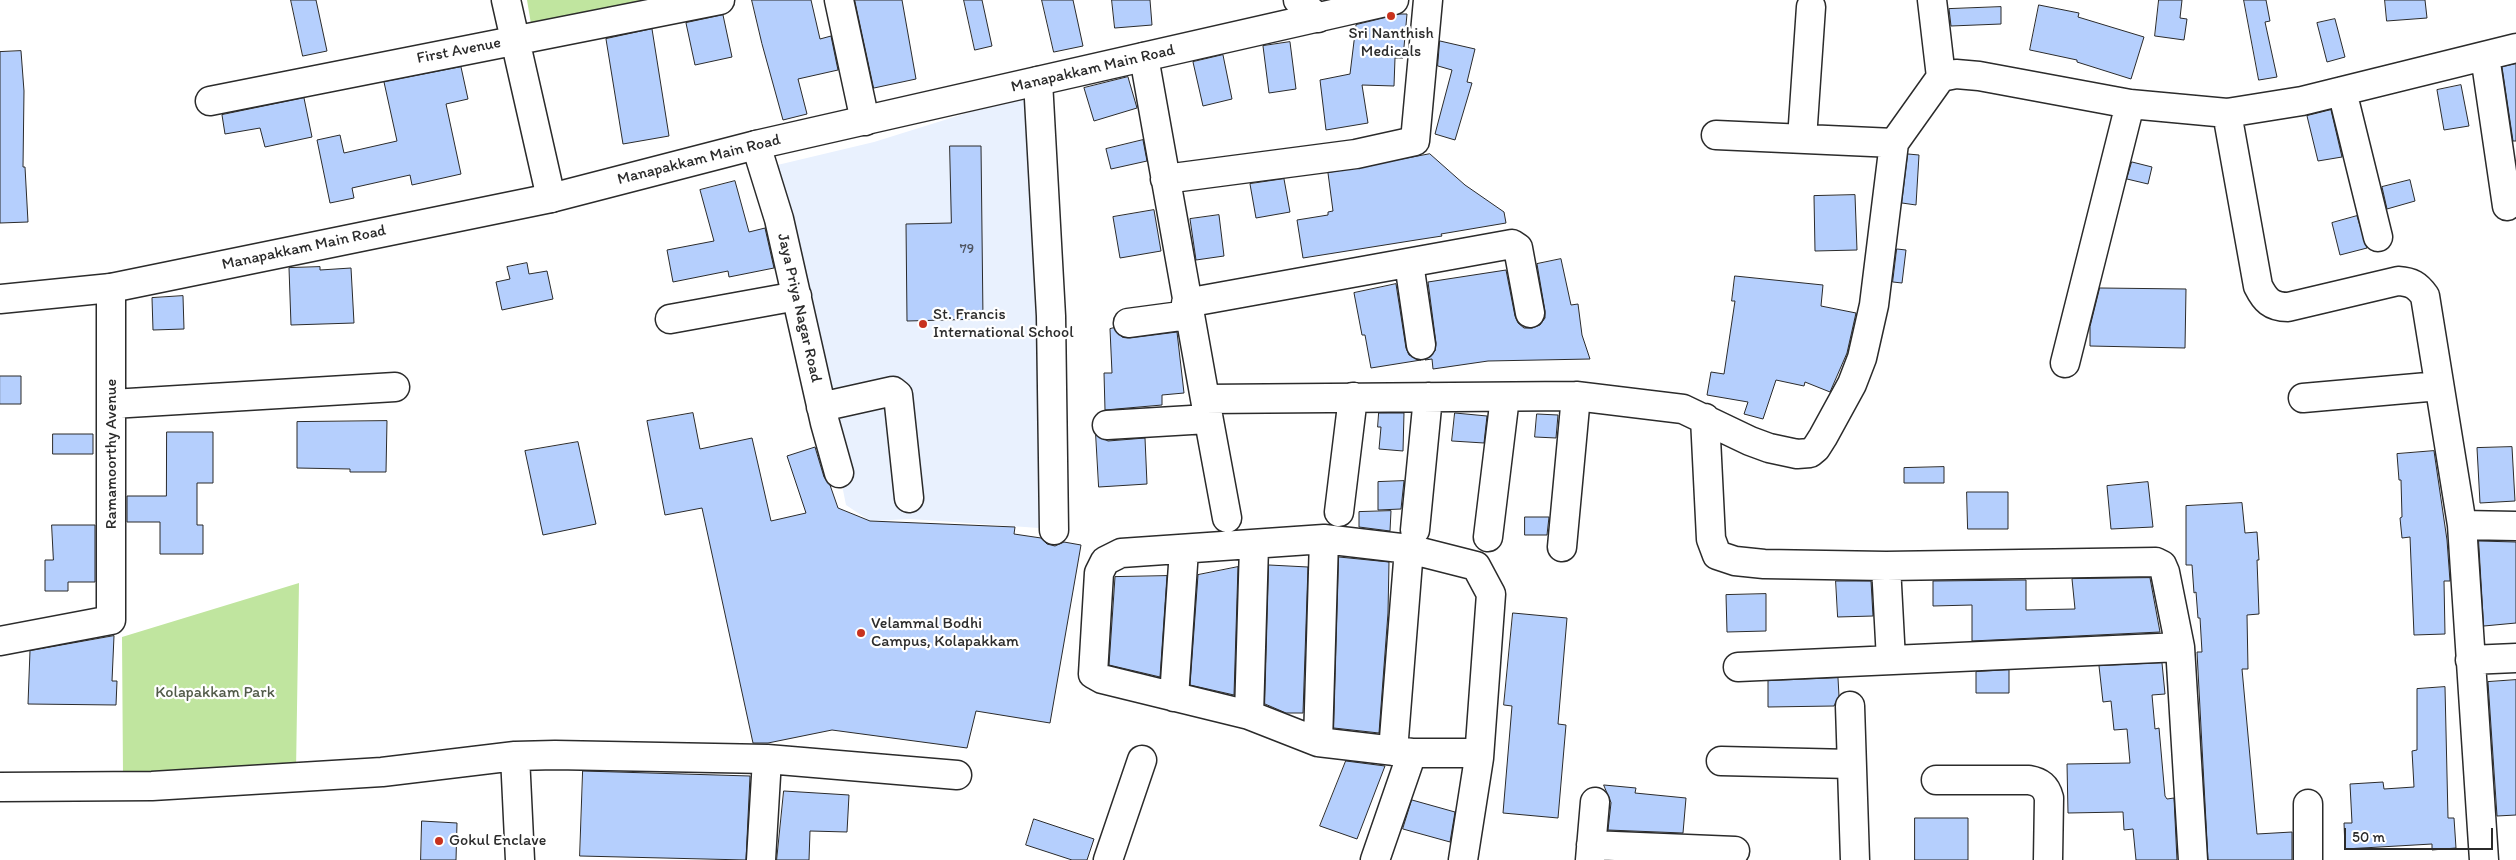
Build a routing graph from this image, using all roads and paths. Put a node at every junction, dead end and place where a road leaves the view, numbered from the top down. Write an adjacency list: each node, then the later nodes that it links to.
1 (506, 0): 9 (street)
2 (838, 0): 19 (street)
3 (1394, 0): 8 (street, Manapakkam Main Road)
4 (1428, 0): 24 (street)
5 (1932, 0): 13 (street)
6 (711, 1): 9 (street, First Avenue)
7 (1811, 7): 21 (street)
8 (1308, 9): 12 (street, Manapakkam Main Road)
9 (514, 40): 16 (street, First Avenue); 25 (street)
10 (2516, 48): 11 (street)
11 (2486, 56): 15 (street); 26 (street)
12 (1144, 57): 14 (street, Manapakkam Main Road); 24 (street)
13 (1941, 77): 17 (street); 22 (street)
14 (1038, 81): 19 (street, Manapakkam Main Road); 56 (street)
15 (2342, 91): 18 (street); 27 (street)
16 (210, 101)
17 (2130, 104): 18 (street); 37 (street)
18 (2226, 114): 38 (street)
19 (865, 121): 23 (street, Manapakkam Main Road)
20 (1716, 135): 21 (street)
21 (1802, 139): 22 (street)
22 (1894, 143): 48 (street)
23 (756, 145): 25 (street, Manapakkam Main Road); 30 (street, Jaya Priya Nagar Road)
24 (1165, 179): 32 (street)
25 (550, 198): 29 (street, Manapakkam Main Road)
26 (2507, 206)
27 (2378, 237)
28 (1409, 263): 32 (street); 33 (street); 36 (street)
29 (111, 288): 31 (street, Manapakkam Main Road); 45 (street, Ramamoorthy Avenue)
30 (797, 296): 34 (street); 46 (street, Jaya Priya Nagar Road)
31 (0, 299)
32 (1187, 309): 35 (street); 47 (street)
33 (1530, 313)
34 (670, 319)
35 (1128, 323)
36 (1421, 345)
37 (2065, 362)
38 (2440, 386): 44 (street); 54 (street)
39 (395, 387): 45 (street)
40 (1576, 396): 43 (street); 48 (street); 61 (street)
41 (1353, 397): 42 (street); 47 (street); 52 (street)
42 (1428, 397): 43 (street); 58 (street)
43 (1505, 397): 57 (street)
44 (2304, 398)
45 (112, 404): 64 (street, Ramamoorthy Avenue)
46 (821, 407): 50 (street, Jaya Priya Nagar Road); 51 (street)
47 (1206, 409): 49 (street); 53 (street)
48 (1705, 418): 63 (street)
49 (1107, 425)
50 (839, 473)
51 (908, 498)
52 (1339, 512)
53 (1227, 518)
54 (2462, 525): 55 (street); 68 (street)
55 (2516, 526)
56 (1054, 530)
57 (1488, 537)
58 (1412, 539): 59 (street); 74 (street); 76 (street)
59 (1324, 540): 60 (street); 73 (street)
60 (1254, 546): 62 (street); 72 (street)
61 (1562, 547)
62 (1184, 550): 70 (street); 70 (street)
63 (1886, 566): 65 (street); 67 (street)
64 (0, 641)
65 (2180, 647): 67 (street); 95 (street)
66 (2516, 658): 68 (street)
67 (1891, 660): 69 (street)
68 (2470, 660): 97 (street)
69 (1738, 667)
70 (1174, 697): 72 (street)
71 (1850, 706): 80 (street)
72 (1249, 715): 73 (street)
73 (1318, 742): 74 (street)
74 (1402, 752): 76 (street); 91 (street)
75 (515, 756): 77 (street); 83 (street); 88 (street)
76 (1479, 756): 92 (street)
77 (767, 759): 81 (street); 89 (street)
78 (1142, 760): 90 (street)
79 (1721, 761): 80 (street)
80 (1852, 764): 93 (street)
81 (957, 775)
82 (1936, 780): 94 (street)
83 (0, 787)
84 (1595, 802): 87 (street)
85 (2308, 804): 96 (street)
86 (1735, 851): 87 (street)
87 (1591, 853)
88 (520, 860)
89 (761, 860)
90 (1108, 860)
91 (1375, 860)
92 (1463, 860)
93 (1855, 860)
94 (2048, 860)
95 (2194, 860)
96 (2308, 860)
97 (2484, 860)

